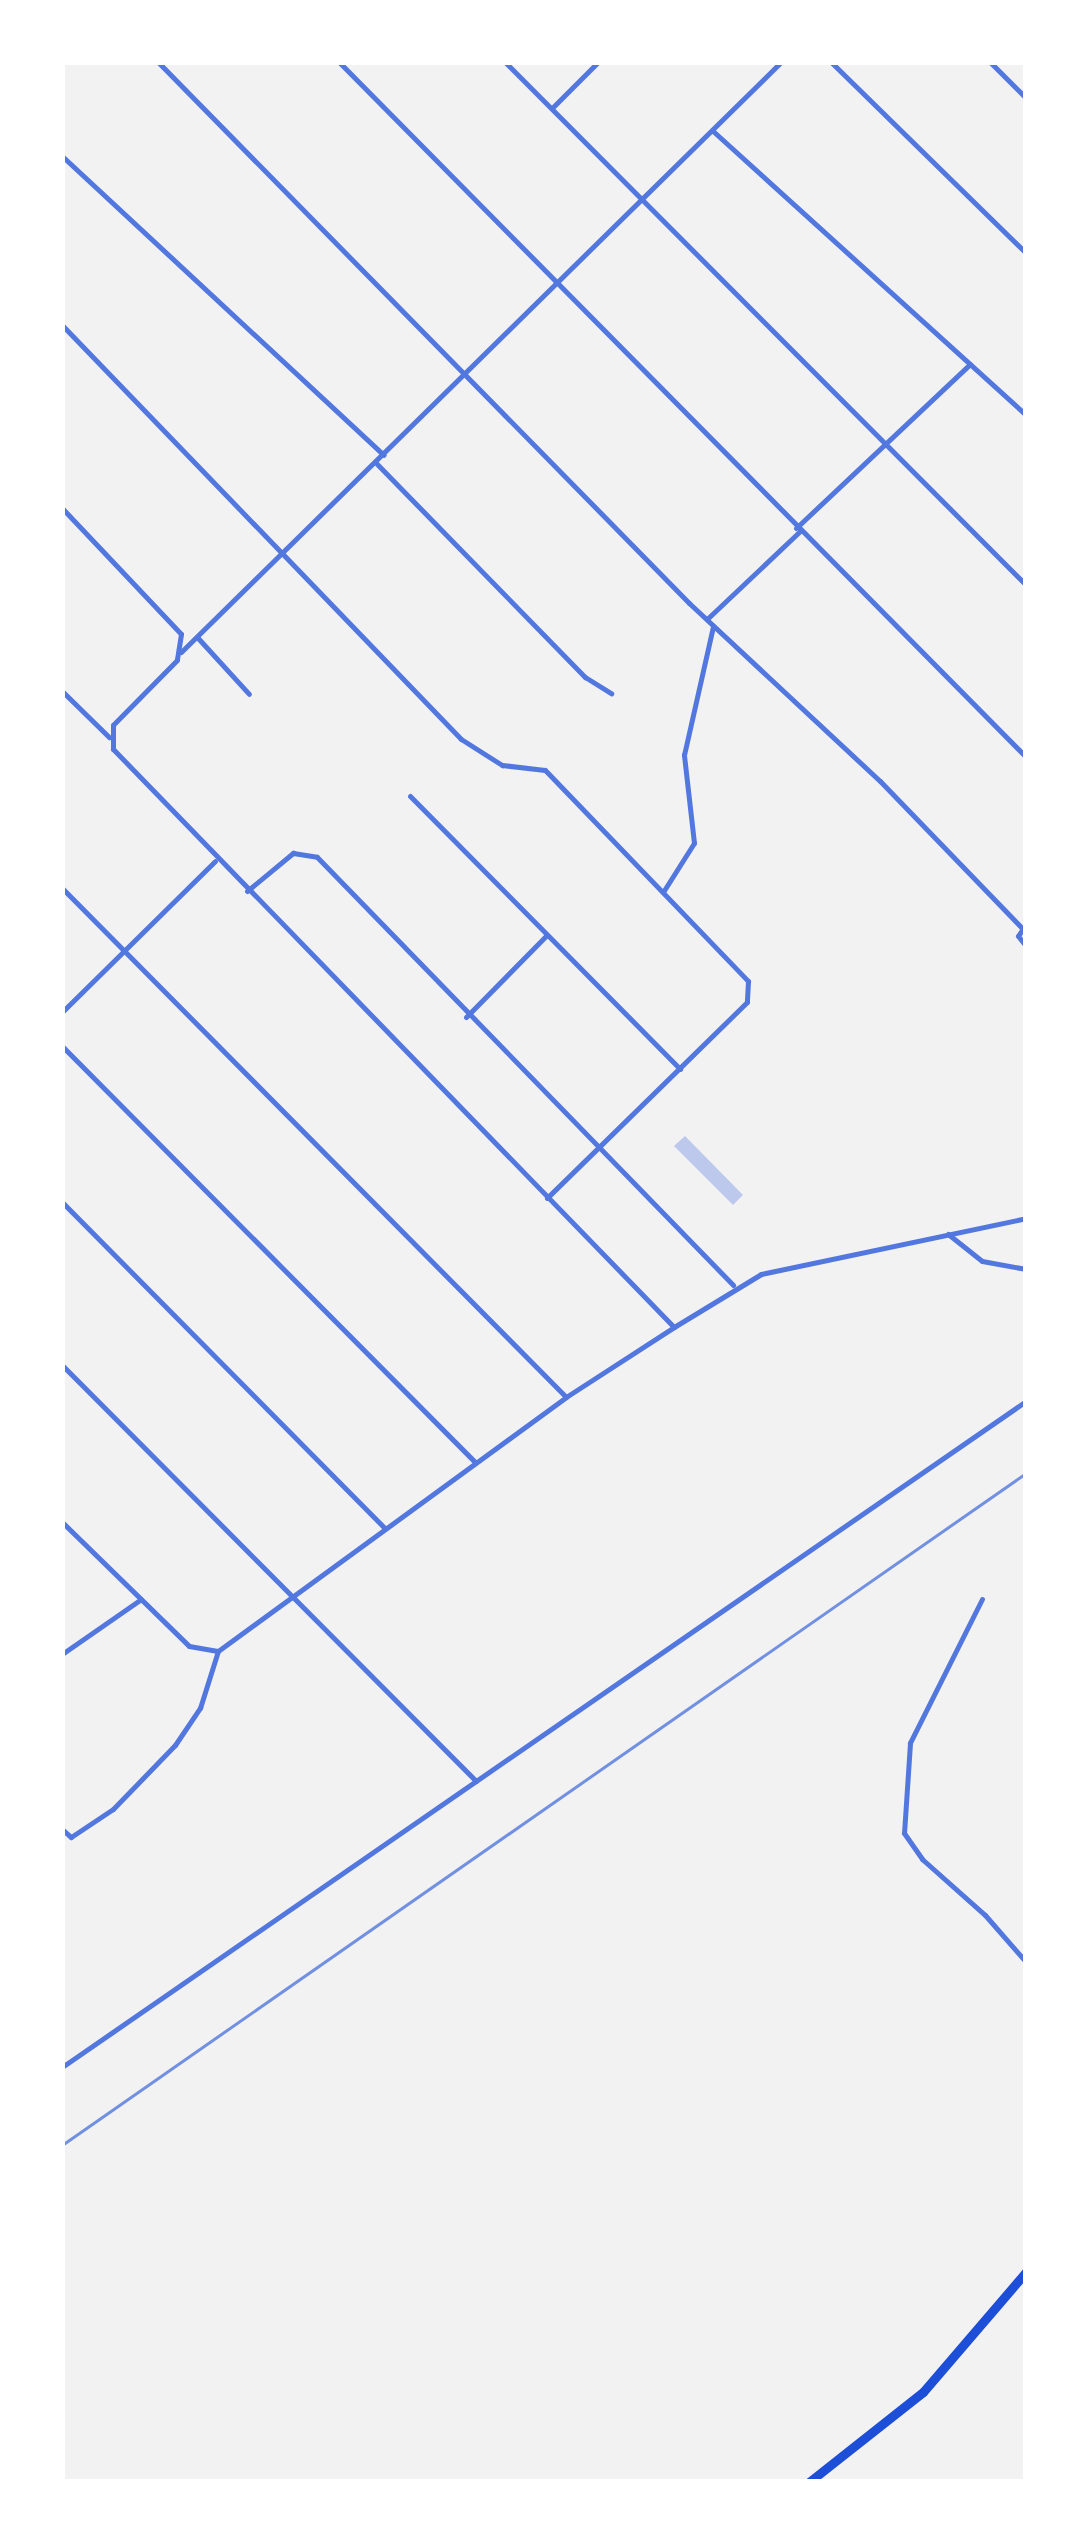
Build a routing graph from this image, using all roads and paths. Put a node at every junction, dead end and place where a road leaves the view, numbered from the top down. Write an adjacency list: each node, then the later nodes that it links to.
1 (158, 62): 17 (street)
2 (339, 62): 14 (street)
3 (505, 62): 9 (street)
4 (598, 62): 9 (street)
5 (781, 62): 10 (street)
6 (831, 62): 13 (street)
7 (990, 62): 8 (street)
8 (1026, 98)
9 (553, 107): 12 (street)
10 (714, 132): 12 (street); 16 (street)
11 (62, 156): 20 (street)
12 (647, 198): 14 (street); 19 (street)
13 (1026, 254)
14 (558, 284): 17 (street); 23 (street)
15 (62, 325): 24 (street)
16 (970, 364): 18 (street); 19 (street)
17 (467, 374): 20 (street); 26 (street)
18 (1026, 415)
19 (884, 444): 23 (street); 25 (street)
20 (384, 455): 21 (street)
21 (377, 464): 24 (street); 31 (street)
22 (62, 508): 29 (street)
23 (798, 530): 26 (street); 34 (street)
24 (284, 556): 28 (street); 39 (street)
25 (1026, 585)
26 (707, 620): 27 (street)
27 (714, 626): 39 (street); 40 (street)
28 (197, 637): 29 (street); 32 (street)
29 (179, 654): 33 (street)
30 (62, 691): 33 (street)
31 (610, 693)
32 (249, 694)
33 (108, 737): 36 (street)
34 (1026, 757)
35 (410, 796): 41 (street)
36 (215, 861): 38 (street); 43 (street)
37 (62, 888): 43 (street)
38 (247, 891): 45 (street); 49 (street)
39 (663, 892): 47 (street)
40 (1024, 926): 42 (street)
41 (547, 935): 45 (street); 47 (street)
42 (1026, 946)
43 (126, 952): 44 (street); 57 (street)
44 (62, 1012)
45 (466, 1016): 48 (street)
46 (62, 1046): 59 (street)
47 (680, 1069): 48 (street)
48 (599, 1151): 49 (street); 54 (street)
49 (548, 1198): 55 (street)
50 (62, 1202): 61 (street)
51 (1026, 1218): 52 (street)
52 (948, 1234): 53 (street); 54 (street)
53 (1026, 1269)
54 (734, 1286): 55 (street)
55 (674, 1327): 57 (street)
56 (62, 1366): 62 (street)
57 (566, 1398): 59 (street)
58 (1026, 1401): 67 (street)
59 (475, 1462): 61 (street)
60 (62, 1522): 63 (street)
61 (385, 1528): 62 (street)
62 (292, 1594): 65 (street); 67 (street)
63 (141, 1599): 65 (street); 66 (street)
64 (982, 1599): 69 (street)
65 (218, 1651): 68 (street)
66 (62, 1654)
67 (476, 1781): 70 (street)
68 (62, 1829)
69 (1026, 1962)
70 (62, 2066)
71 (1026, 2272): 72 (highway)
72 (810, 2482)

